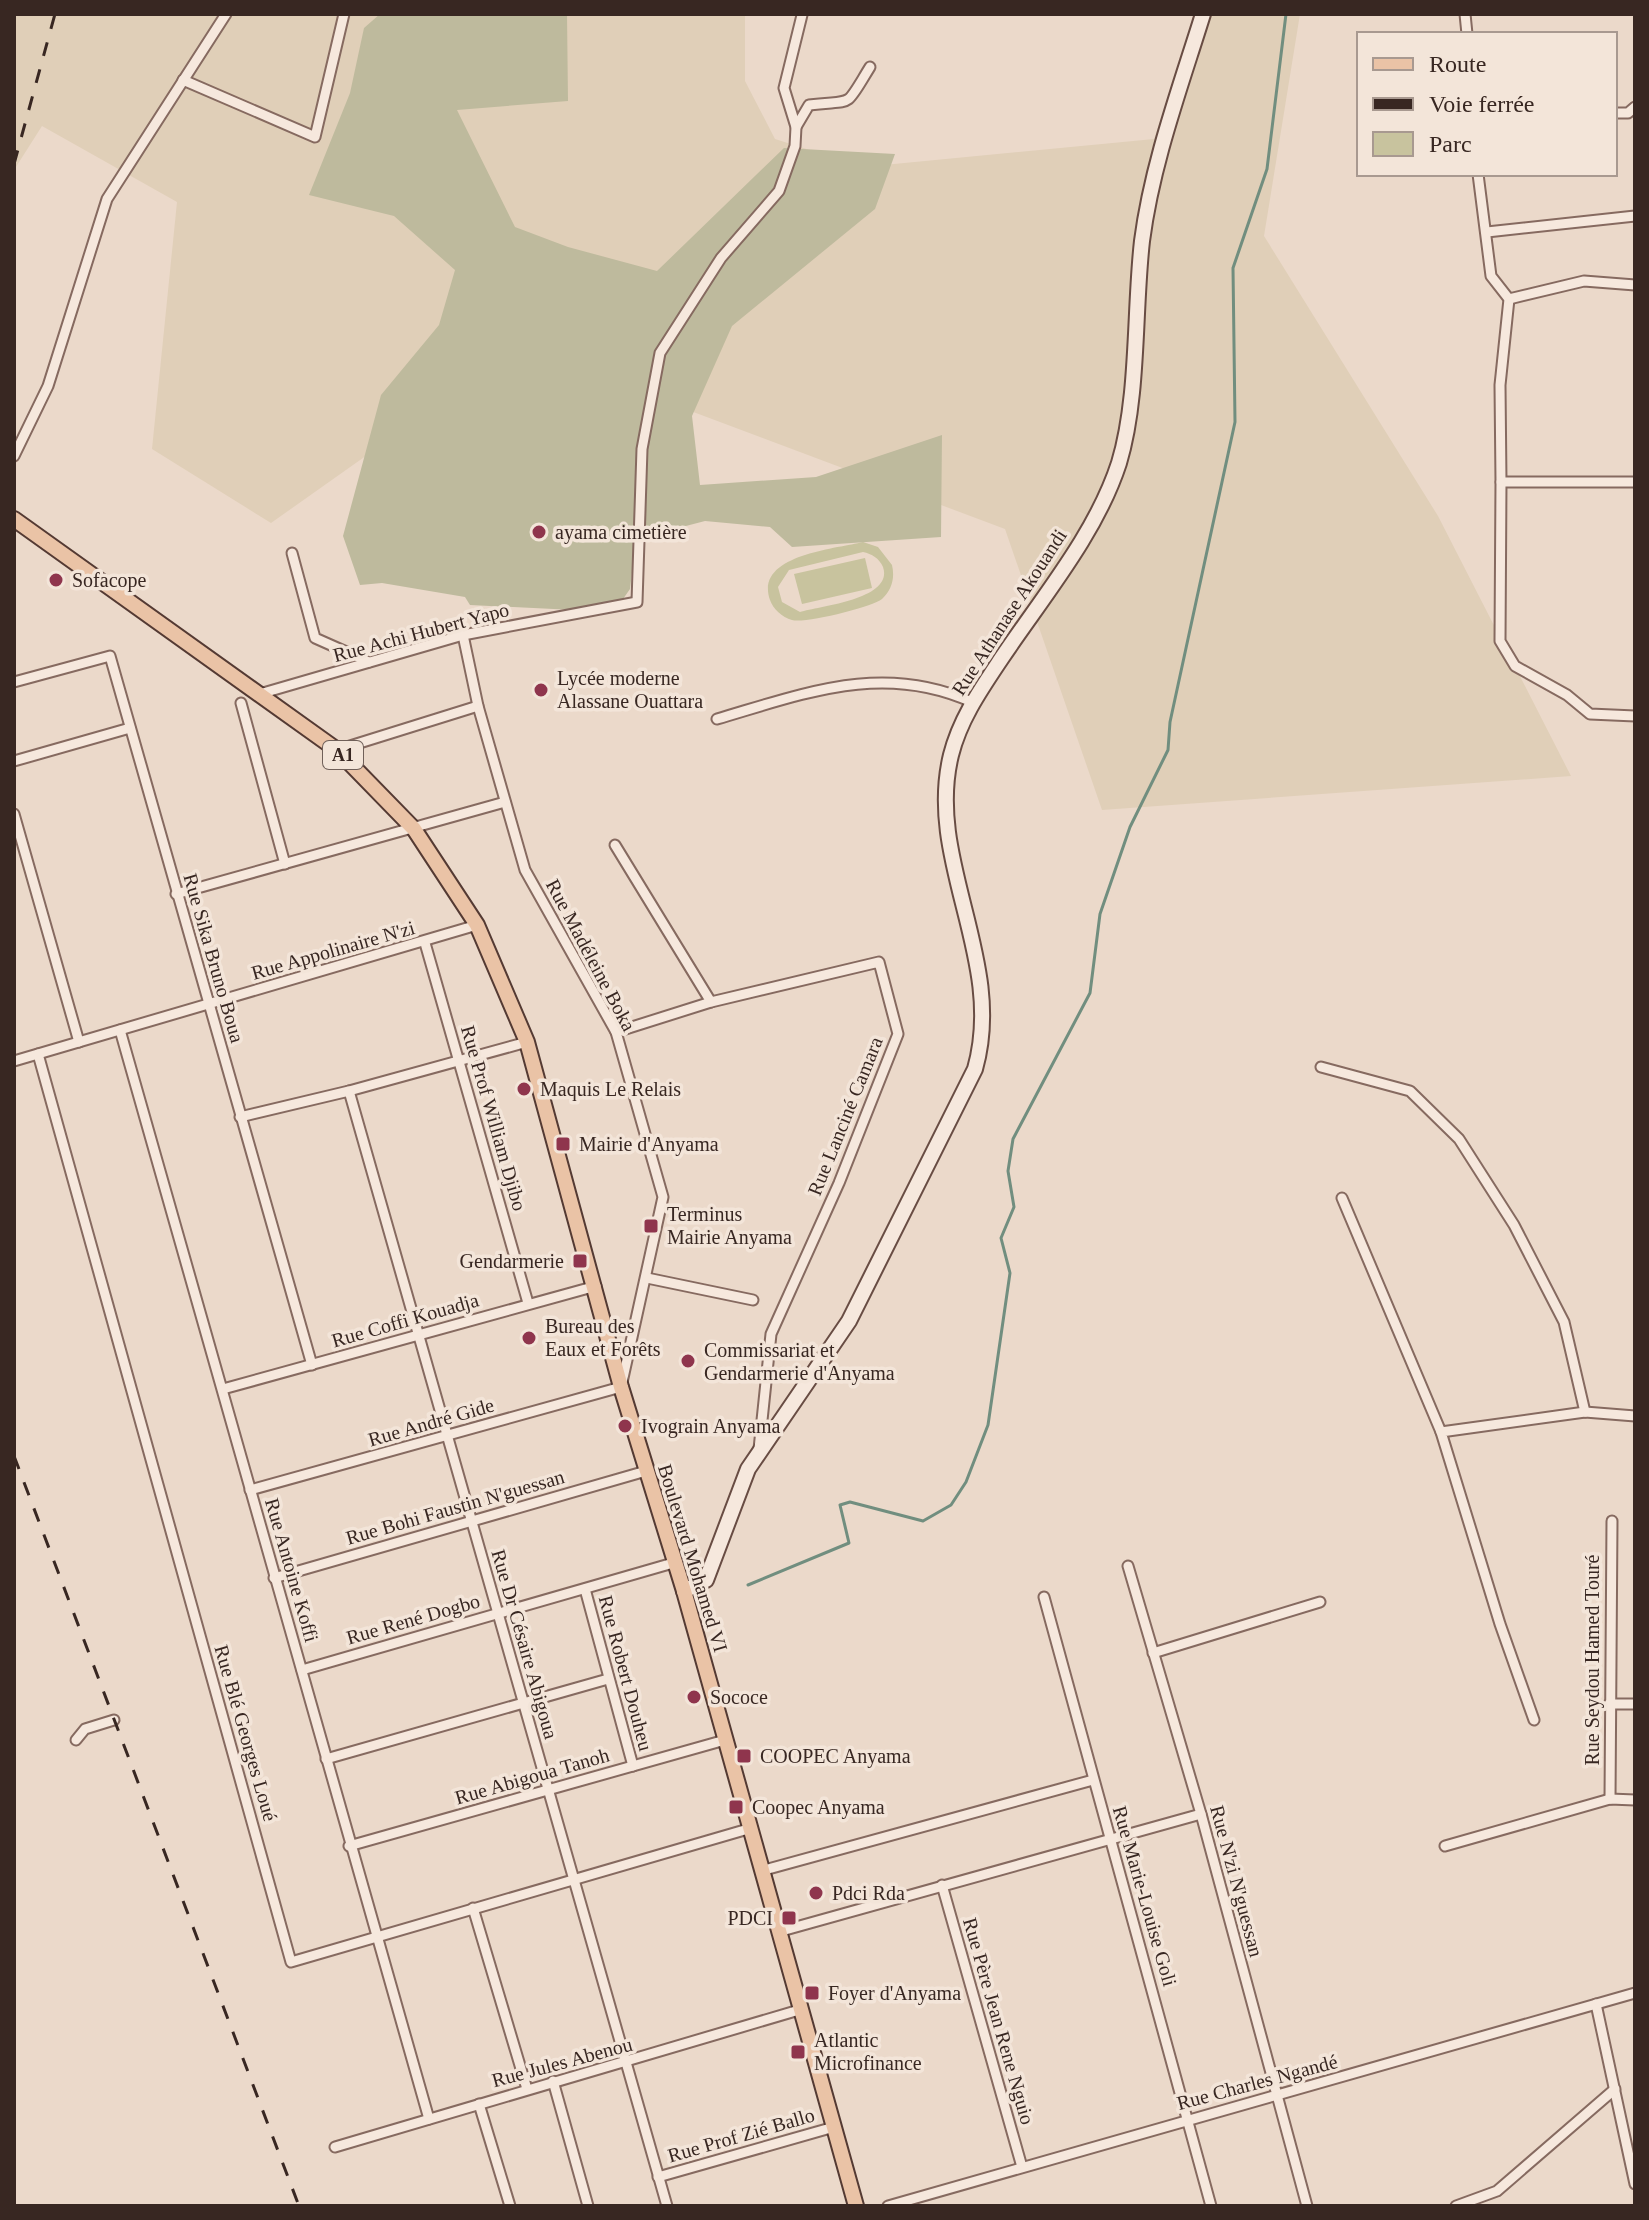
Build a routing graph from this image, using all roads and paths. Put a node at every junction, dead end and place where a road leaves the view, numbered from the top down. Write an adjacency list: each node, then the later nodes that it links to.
1 (226, 14): 6 (street)
2 (344, 14): 6 (street)
3 (1203, 14): 24 (street, Rue Athanase Akouandi)
4 (802, 15): 9 (street)
5 (870, 67): 9 (street)
6 (183, 80): 15 (street)
7 (1635, 107): 8 (street)
8 (1617, 113)
9 (796, 127): 20 (street, Rue Achi Hubert Yapo)
10 (1478, 176): 12 (street)
11 (1635, 216): 12 (street)
12 (1487, 232): 14 (street)
13 (1635, 285): 14 (street)
14 (1509, 299): 16 (street)
15 (14, 456)
16 (1501, 482): 17 (street); 27 (street)
17 (1635, 482)
18 (14, 519): 23 (main road, Boulevard Mohamed VI / A1)
19 (292, 553): 21 (street)
20 (463, 635): 21 (street, Rue Achi Hubert Yapo); 26 (street, Rue Madéleine Boka)
21 (369, 662): 23 (street, Rue Achi Hubert Yapo)
22 (14, 682): 29 (street, Rue Sika Bruno Boua)
23 (263, 693): 30 (main road, Boulevard Mohamed VI / A1)
24 (972, 702): 28 (street); 65 (street, Rue Athanase Akouandi)
25 (241, 703): 36 (street)
26 (478, 706): 30 (street); 32 (street, Rue Madéleine Boka)
27 (1635, 716)
28 (717, 719)
29 (130, 728): 31 (street); 37 (street, Rue Sika Bruno Boua)
30 (337, 750): 34 (main road, Boulevard Mohamed VI / A1)
31 (14, 761)
32 (505, 802): 34 (street); 43 (street, Rue Madéleine Boka)
33 (14, 814): 44 (street)
34 (414, 829): 36 (street); 38 (main road, Boulevard Mohamed VI / A1)
35 (615, 845): 40 (street)
36 (285, 864): 37 (street)
37 (176, 894): 41 (street, Rue Sika Bruno Boua)
38 (477, 925): 39 (street, Rue Appolinaire N'zi); 45 (main road, Boulevard Mohamed VI / A1)
39 (425, 943): 41 (street, Rue Appolinaire N'zi); 47 (street, Rue Prof William Djibo)
40 (711, 1002): 43 (street, Rue Lanciné Camara); 65 (street, Rue Lanciné Camara)
41 (210, 1004): 42 (street, Rue Appolinaire N'zi); 51 (street, Rue Sika Bruno Boua)
42 (120, 1030): 44 (street, Rue Appolinaire N'zi); 60 (street, Rue Antoine Koffi)
43 (616, 1032): 53 (street, Rue Madéleine Boka)
44 (79, 1042): 46 (street, Rue Appolinaire N'zi)
45 (527, 1042): 47 (street); 54 (main road, Boulevard Mohamed VI / A1)
46 (38, 1054): 48 (street, Rue Appolinaire N'zi); 104 (street, Rue Blé Georges Loué)
47 (459, 1060): 50 (street); 56 (street, Rue Prof William Djibo)
48 (14, 1061)
49 (1321, 1067): 61 (street)
50 (349, 1091): 51 (street); 57 (street, Rue Dr Césaire Abigoua)
51 (240, 1117): 58 (street, Rue Sika Bruno Boua)
52 (1342, 1198): 63 (street)
53 (647, 1278): 55 (street); 59 (street, Rue Madéleine Boka)
54 (596, 1286): 56 (street, Rue Coffi Kouadja); 59 (main road, Boulevard Mohamed VI / A1)
55 (753, 1300)
56 (528, 1303): 57 (street, Rue Coffi Kouadja)
57 (418, 1335): 58 (street, Rue Coffi Kouadja); 64 (street, Rue Dr Césaire Abigoua)
58 (312, 1365): 60 (street, Rue Coffi Kouadja)
59 (621, 1387): 64 (street, Rue André Gide); 66 (main road, Boulevard Mohamed VI / A1)
60 (223, 1389): 67 (street, Rue Antoine Koffi)
61 (1585, 1412): 62 (street); 63 (street)
62 (1635, 1416)
63 (1441, 1432): 85 (street)
64 (446, 1437): 67 (street, Rue André Gide); 68 (street, Rue Dr Césaire Abigoua)
65 (759, 1451): 74 (street, Rue Athanase Akouandi)
66 (646, 1471): 68 (street, Rue Bohi Faustin N'guessan); 70 (main road, Boulevard Mohamed VI / A1)
67 (250, 1490): 72 (street, Rue Antoine Koffi)
68 (470, 1520): 72 (street, Rue Bohi Faustin N'guessan); 77 (street, Rue Dr Césaire Abigoua)
69 (1612, 1521): 82 (street, Rue Seydou Hamed Touré)
70 (673, 1563): 73 (street, Rue René Dogbo); 74 (main road, Boulevard Mohamed VI / A1)
71 (1128, 1566): 78 (street, Rue N'zi N'guessan)
72 (274, 1578): 79 (street, Rue Antoine Koffi)
73 (585, 1589): 77 (street, Rue René Dogbo); 80 (street, Rue Robert Douheu)
74 (684, 1591): 87 (main road, Boulevard Mohamed VI / A1)
75 (1044, 1597): 90 (street, Rue Marie-Louise Goli)
76 (1320, 1602): 78 (street)
77 (498, 1613): 79 (street, Rue René Dogbo); 81 (street, Rue Dr Césaire Abigoua)
78 (1153, 1653): 94 (street, Rue N'zi N'guessan)
79 (302, 1670): 88 (street, Rue Antoine Koffi)
80 (608, 1679): 81 (street); 89 (street, Rue Robert Douheu)
81 (522, 1703): 88 (street); 91 (street, Rue Dr Césaire Abigoua)
82 (1609, 1704): 83 (street); 92 (street, Rue Seydou Hamed Touré)
83 (1635, 1704)
84 (114, 1720): 86 (street)
85 (1534, 1720)
86 (76, 1740)
87 (725, 1740): 89 (street, Rue Abigoua Tanoh); 95 (main road, Boulevard Mohamed VI / A1)
88 (326, 1759): 97 (street, Rue Antoine Koffi)
89 (633, 1766): 91 (street, Rue Abigoua Tanoh)
90 (1093, 1780): 96 (street, Rue Marie-Louise Goli); 99 (street)
91 (549, 1789): 97 (street, Rue Abigoua Tanoh); 100 (street, Rue Dr Césaire Abigoua)
92 (1610, 1799): 93 (street); 98 (street)
93 (1635, 1800)
94 (1201, 1814): 96 (street); 112 (street, Rue N'zi N'guessan)
95 (748, 1829): 99 (main road, Boulevard Mohamed VI / A1); 100 (street, Rue Blé Georges Loué)
96 (1109, 1840): 101 (street); 115 (street, Rue Marie-Louise Goli)
97 (349, 1846): 104 (street, Rue Antoine Koffi)
98 (1445, 1846)
99 (761, 1871): 103 (main road, Boulevard Mohamed VI / A1)
100 (572, 1878): 102 (street, Rue Blé Georges Loué); 108 (street, Rue Dr Césaire Abigoua)
101 (942, 1885): 103 (street); 118 (street, Rue Père Jean Rene Nguio)
102 (473, 1908): 104 (street, Rue Blé Georges Loué); 110 (street)
103 (778, 1932): 107 (main road, Boulevard Mohamed VI / A1)
104 (376, 1936): 114 (street, Rue Antoine Koffi)
105 (1635, 1993): 106 (street, Rue Charles Ngandé)
106 (1596, 2004): 111 (street); 112 (street, Rue Charles Ngandé)
107 (799, 2010): 108 (street, Rue Jules Abenou); 116 (main road, Boulevard Mohamed VI / A1)
108 (625, 2064): 109 (street, Rue Jules Abenou); 119 (street, Rue Dr Césaire Abigoua)
109 (553, 2081): 110 (street, Rue Jules Abenou); 122 (street)
110 (527, 2089): 113 (street, Rue Jules Abenou)
111 (1615, 2089): 120 (street); 128 (street)
112 (1276, 2097): 115 (street, Rue Charles Ngandé); 127 (street, Rue N'zi N'guessan)
113 (479, 2104): 114 (street, Rue Jules Abenou); 121 (street)
114 (429, 2119): 117 (street, Rue Jules Abenou)
115 (1187, 2120): 118 (street, Rue Charles Ngandé); 126 (street, Rue Marie-Louise Goli)
116 (834, 2127): 119 (street, Rue Prof Zié Ballo); 124 (main road, Boulevard Mohamed VI / A1)
117 (335, 2147)
118 (1022, 2167): 125 (street, Rue Charles Ngandé)
119 (658, 2177): 123 (street, Rue Dr Césaire Abigoua)
120 (1635, 2184)
121 (510, 2206)
122 (588, 2206)
123 (667, 2206)
124 (856, 2206)
125 (888, 2206)
126 (1211, 2206)
127 (1307, 2206)
128 (1456, 2206)

